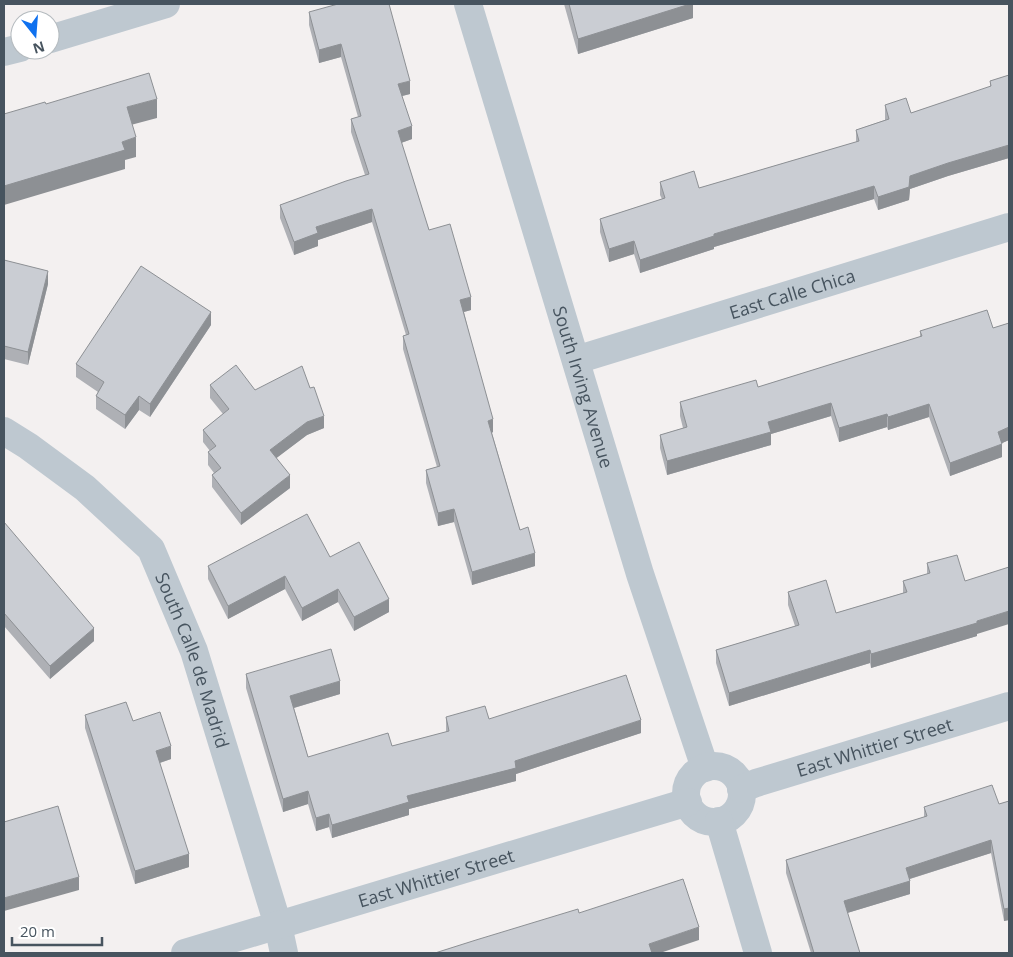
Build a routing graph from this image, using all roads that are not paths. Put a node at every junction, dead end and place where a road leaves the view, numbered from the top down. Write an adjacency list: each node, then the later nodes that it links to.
1 (166, 4): 3 (street)
2 (468, 4): 5 (street, South Irving Avenue)
3 (60, 36)
4 (1009, 228): 5 (street, East Calle Chica)
5 (576, 360): 8 (street, South Irving Avenue)
6 (4, 430): 12 (street, South Calle de Madrid)
7 (1009, 706): 9 (street, East Whittier Street)
8 (705, 768): 9 (street); 10 (street)
9 (741, 789): 11 (street)
10 (688, 802): 11 (street); 12 (street, East Whittier Street)
11 (719, 821): 15 (street)
12 (278, 925): 13 (street, East Whittier Street); 14 (street, South Calle de Madrid)
13 (185, 953)
14 (284, 953)
15 (758, 953)

